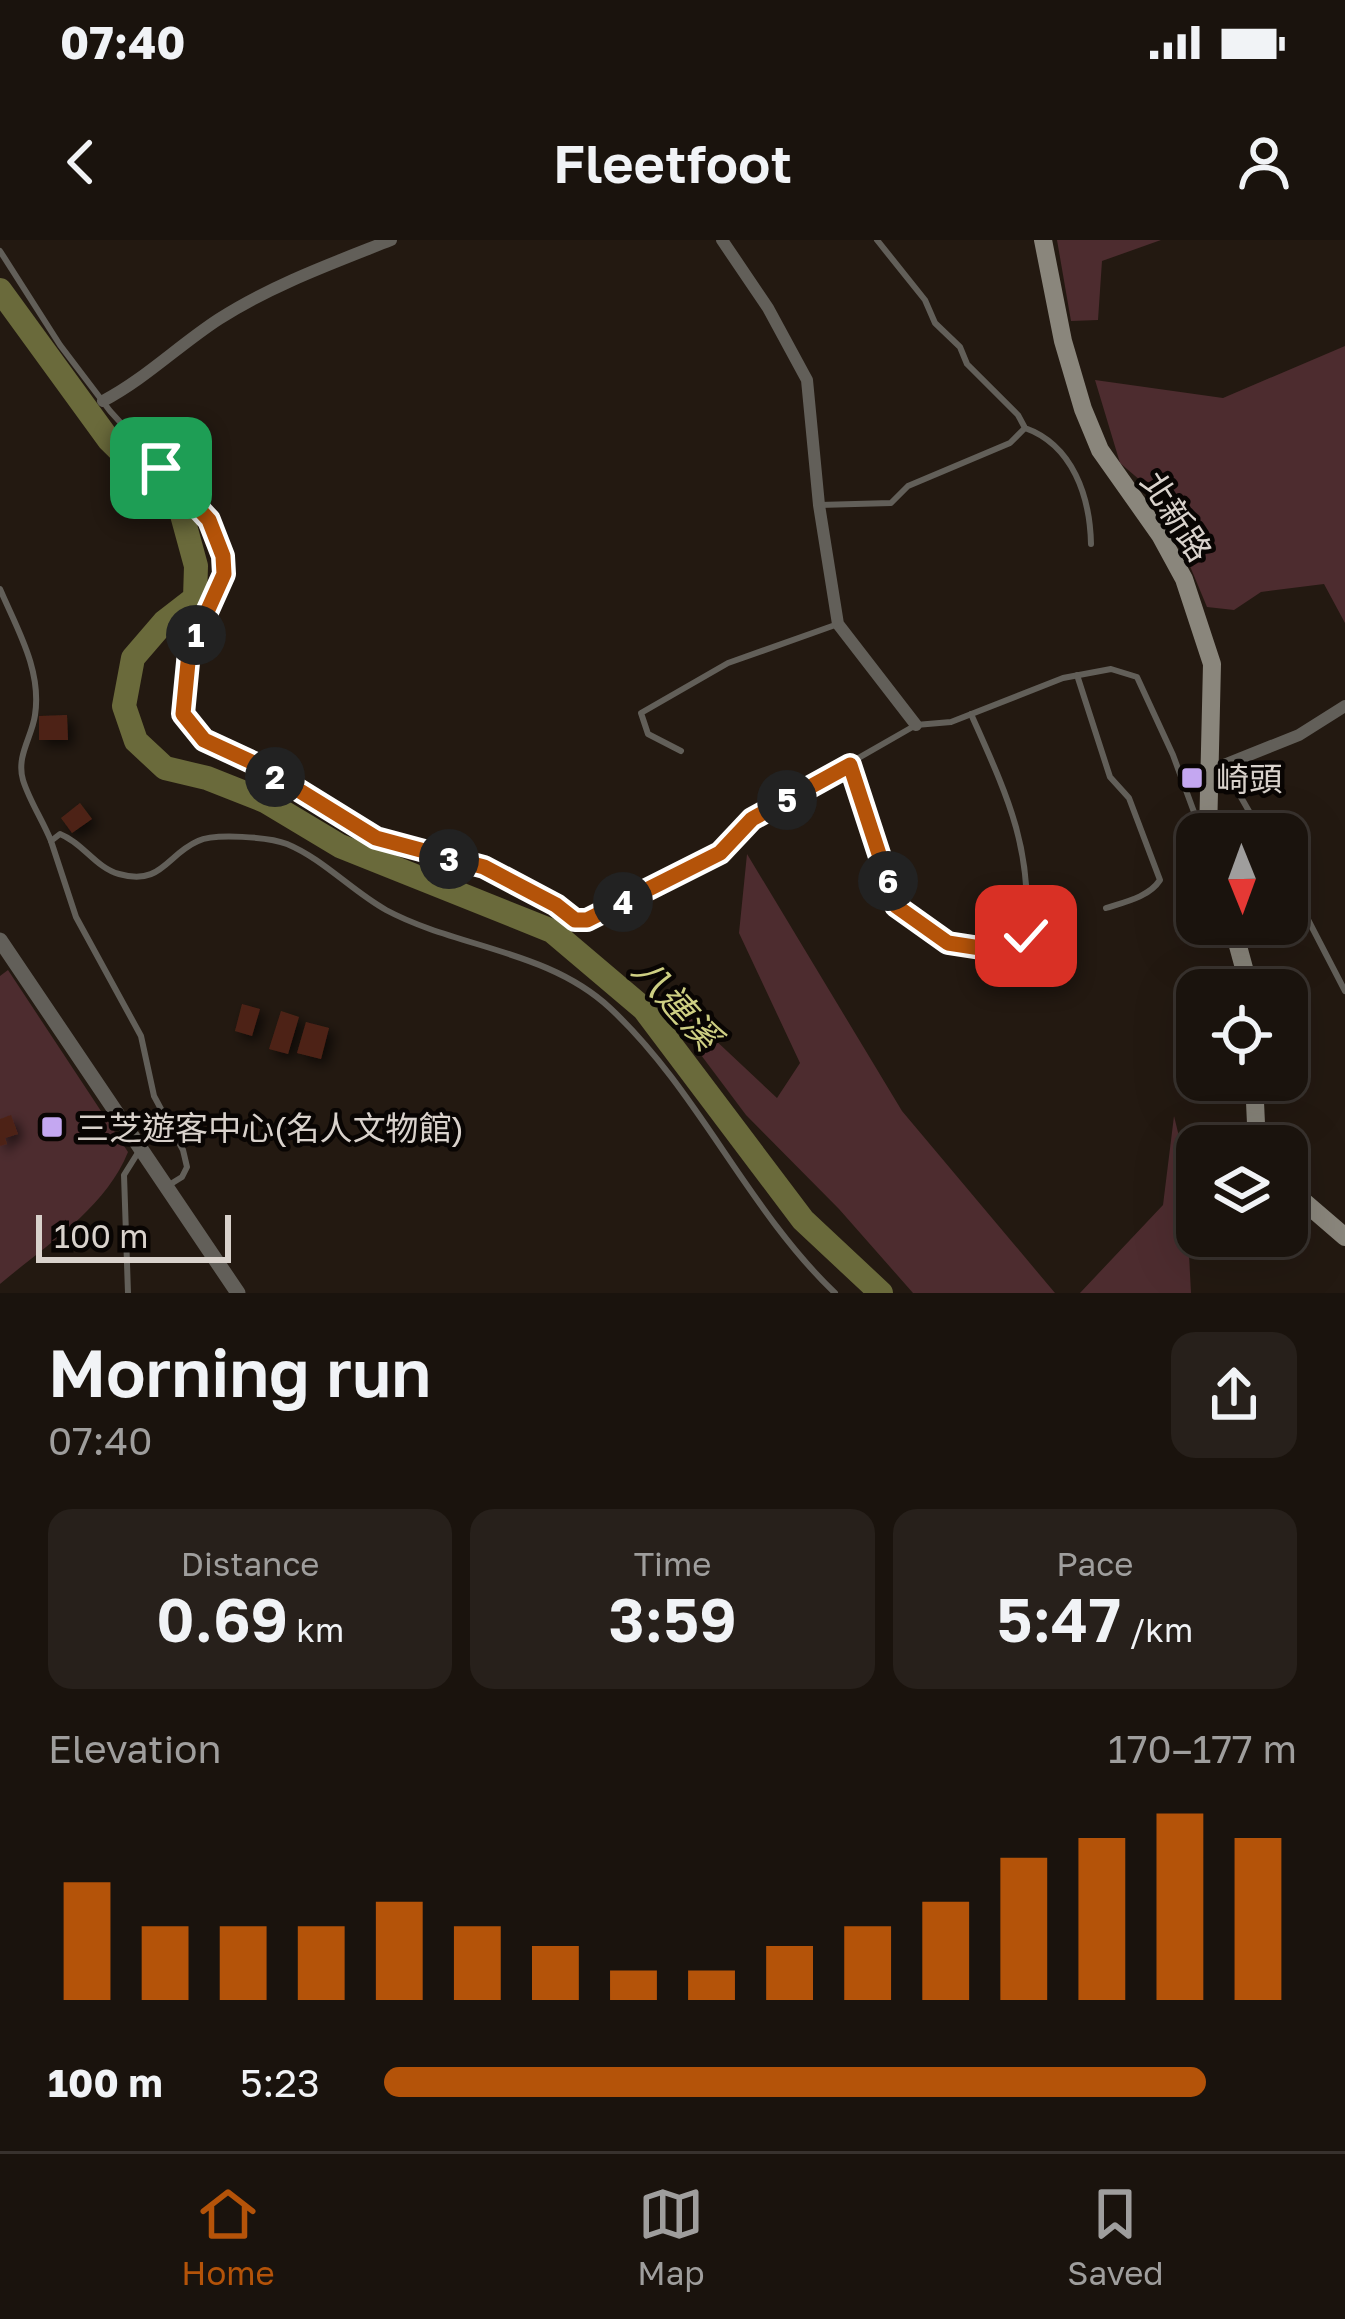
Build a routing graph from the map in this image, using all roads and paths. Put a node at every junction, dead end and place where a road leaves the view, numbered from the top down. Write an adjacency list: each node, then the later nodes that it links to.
1 (391, 240): 6 (street)
2 (722, 240): 8 (street)
3 (877, 240): 7 (lane)
4 (1043, 240): 18 (main road, 北新路)
5 (0, 251): 6 (lane)
6 (103, 401): 17 (lane)
7 (1025, 428): 8 (lane); 9 (lane)
8 (819, 505): 11 (street)
9 (1091, 544)
10 (0, 589): 22 (lane)
11 (838, 624): 15 (street); 16 (lane)
12 (1077, 675): 14 (lane); 19 (lane); 23 (lane)
13 (1345, 706): 18 (street)
14 (971, 714): 15 (lane); 17 (lane)
15 (916, 725): 17 (lane)
16 (681, 751)
17 (850, 765)
18 (1209, 771): 20 (main road, 北新路); 21 (lane)
19 (1191, 813)
20 (1206, 813)
21 (1250, 813)
22 (51, 841): 28 (lane); 33 (lane)
23 (1106, 908)
24 (1308, 920): 26 (lane)
25 (0, 940): 27 (street)
26 (1345, 991)
27 (140, 1150): 28 (street); 31 (lane)
28 (166, 1187): 32 (street)
29 (1308, 1205): 30 (main road)
30 (1345, 1238)
31 (128, 1293)
32 (238, 1293)
33 (835, 1293)

